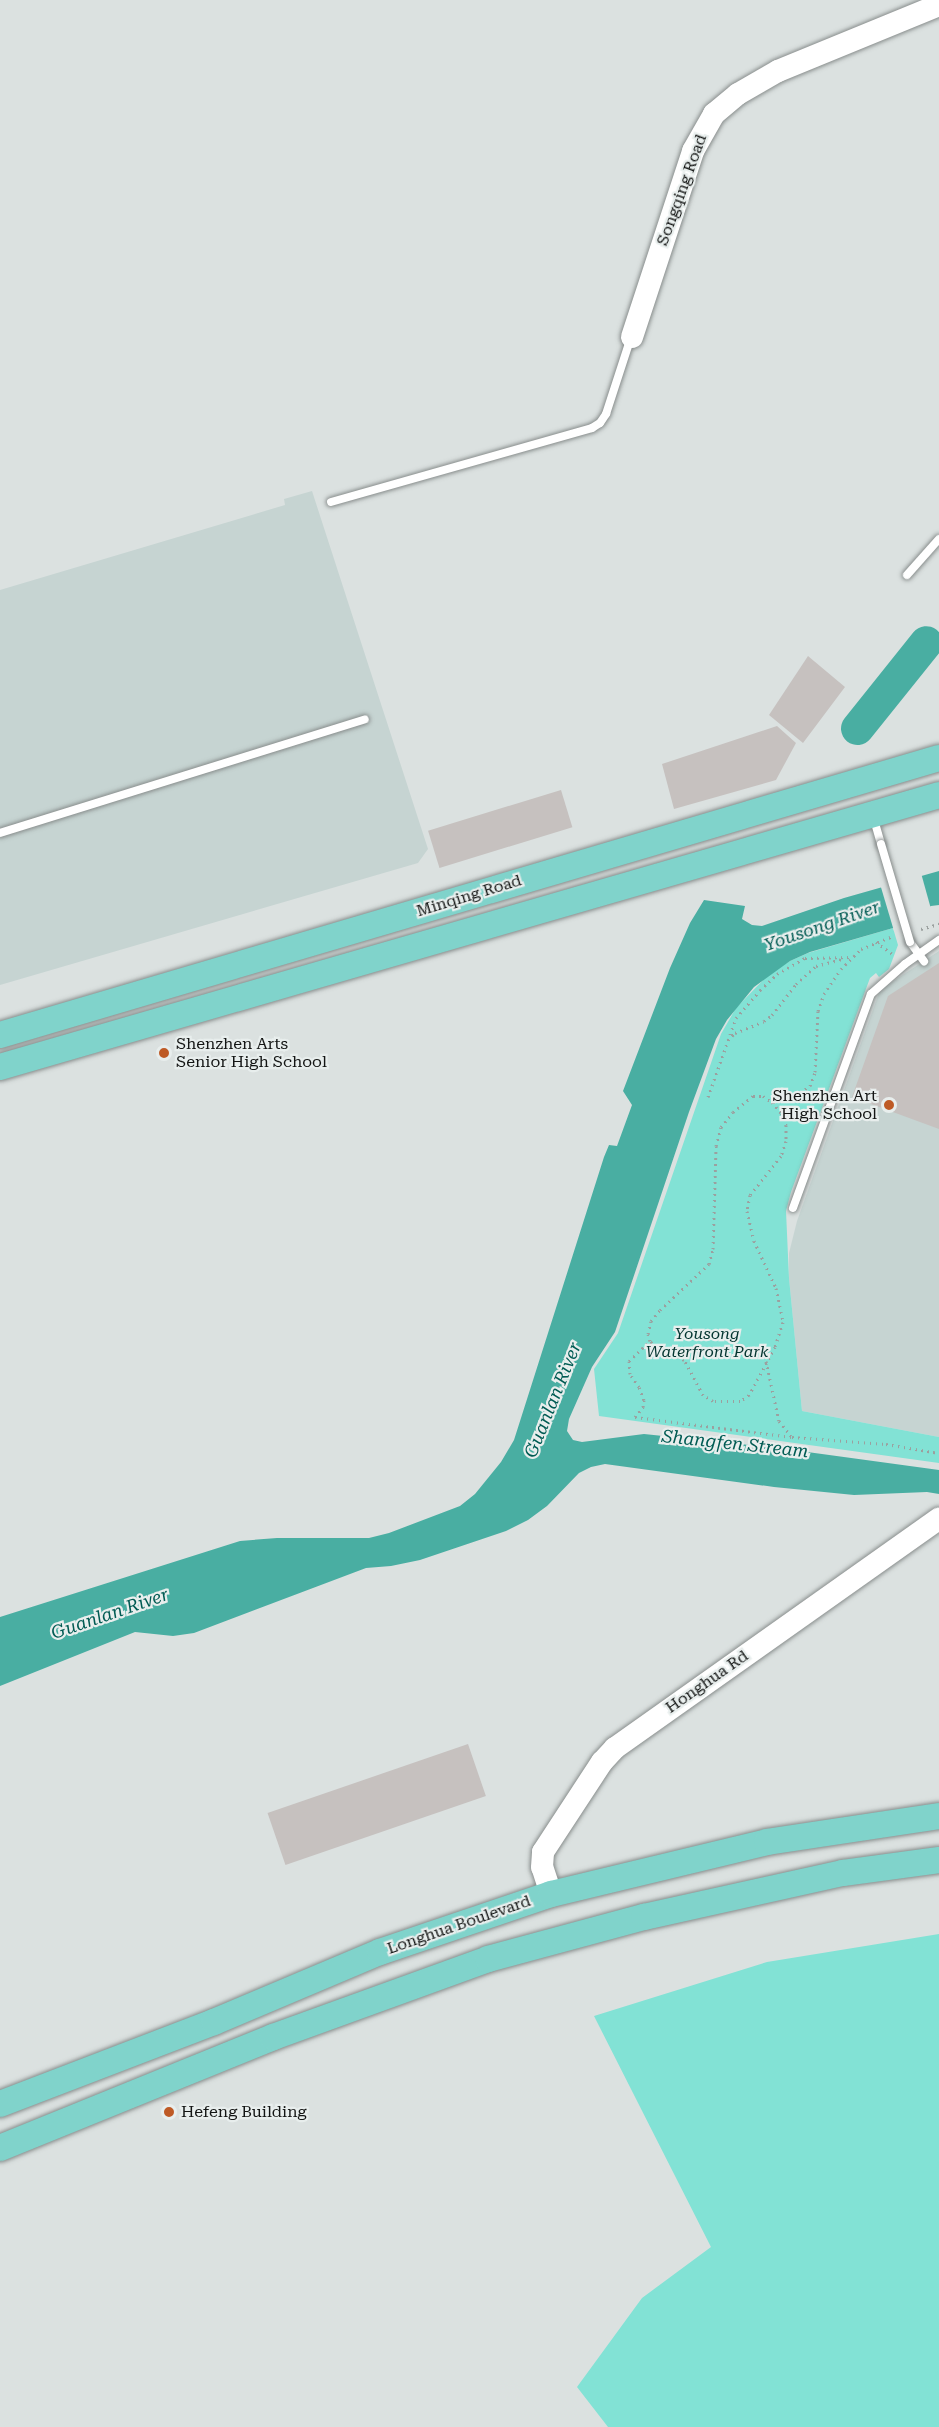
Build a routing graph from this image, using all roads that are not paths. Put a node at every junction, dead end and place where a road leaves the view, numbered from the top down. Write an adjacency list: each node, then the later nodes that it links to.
1 (939, 5): 2 (street, Songqing Road)
2 (632, 337): 3 (lane)
3 (331, 502)
4 (939, 539): 5 (lane)
5 (907, 576)
6 (365, 719): 10 (lane)
7 (939, 758): 13 (main road, Minqing Road)
8 (939, 795): 9 (main road, Minqing Road)
9 (872, 814): 12 (lane, bridge); 14 (main road, Minqing Road)
10 (0, 833)
11 (939, 940): 12 (lane)
12 (921, 958): 15 (lane)
13 (0, 1035)
14 (0, 1067)
15 (793, 1208)
16 (939, 1519): 19 (street, Honghua Rd)
17 (939, 1816): 19 (main road, Longhua Boulevard)
18 (939, 1860): 21 (main road)
19 (551, 1894): 20 (main road, Longhua Boulevard)
20 (0, 2104)
21 (0, 2148)

